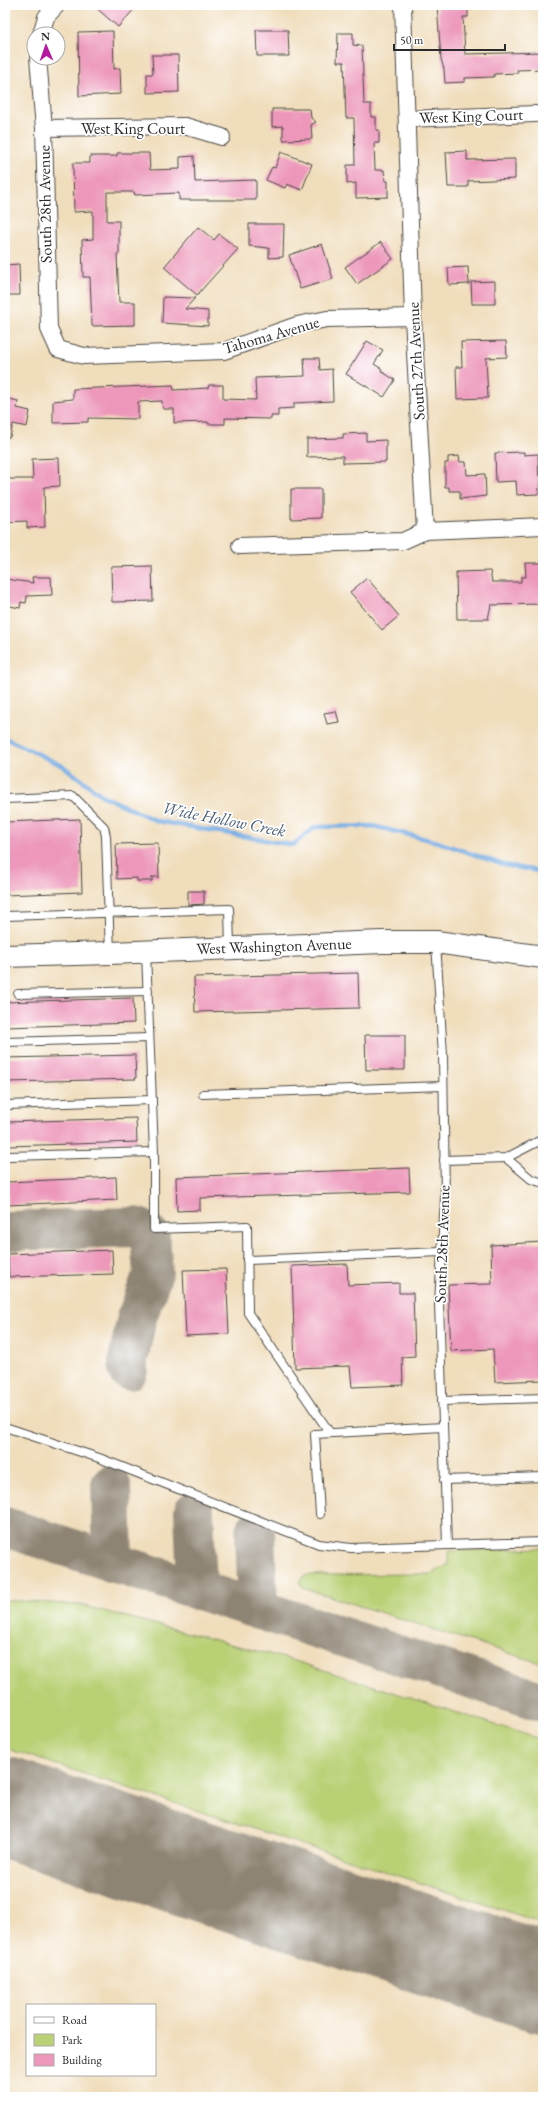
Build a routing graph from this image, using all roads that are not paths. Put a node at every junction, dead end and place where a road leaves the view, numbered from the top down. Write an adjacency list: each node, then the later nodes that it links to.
1 (57, 5): 3 (street)
2 (403, 5): 6 (street, South 27th Avenue)
3 (43, 26)
4 (39, 66): 7 (street, South 28th Avenue)
5 (535, 114): 6 (street, West King Court)
6 (407, 118): 9 (street, South 27th Avenue)
7 (44, 128): 8 (street, West King Court); 10 (street, South 28th Avenue)
8 (222, 137)
9 (413, 317): 10 (street, Tahoma Avenue); 12 (street, South 27th Avenue)
10 (58, 349)
11 (543, 526): 12 (street)
12 (425, 531): 13 (street)
13 (240, 546)
14 (5, 799): 15 (lane)
15 (109, 913): 16 (lane); 18 (lane); 20 (lane)
16 (5, 916)
17 (436, 942): 18 (main road, West Washington Avenue); 22 (main road, West Washington Avenue); 27 (lane, South 28th Avenue)
18 (230, 948): 19 (main road, West Washington Avenue)
19 (146, 952): 20 (main road, West Washington Avenue); 23 (lane)
20 (110, 953): 21 (main road, West Washington Avenue)
21 (5, 956)
22 (543, 957)
23 (148, 991): 24 (lane); 25 (lane)
24 (18, 994)
25 (149, 1038): 26 (lane); 29 (lane)
26 (5, 1042)
27 (443, 1086): 28 (lane); 35 (lane, South 28th Avenue)
28 (203, 1094)
29 (152, 1100): 30 (lane); 32 (lane)
30 (7, 1105)
31 (543, 1139): 34 (lane)
32 (154, 1152): 33 (lane); 38 (lane)
33 (9, 1156)
34 (506, 1158): 35 (lane); 36 (lane)
35 (444, 1160): 37 (lane, South 28th Avenue)
36 (543, 1183)
37 (441, 1252): 38 (lane); 40 (lane, South 28th Avenue)
38 (247, 1260): 43 (lane)
39 (543, 1398): 40 (lane)
40 (442, 1401): 42 (lane, South 28th Avenue)
41 (5, 1428): 48 (lane)
42 (443, 1428): 43 (lane); 45 (lane, South 28th Avenue)
43 (330, 1433): 46 (lane)
44 (543, 1477): 45 (lane)
45 (444, 1480): 48 (lane, South 28th Avenue)
46 (320, 1514)
47 (543, 1542): 48 (lane)
48 (447, 1545)

